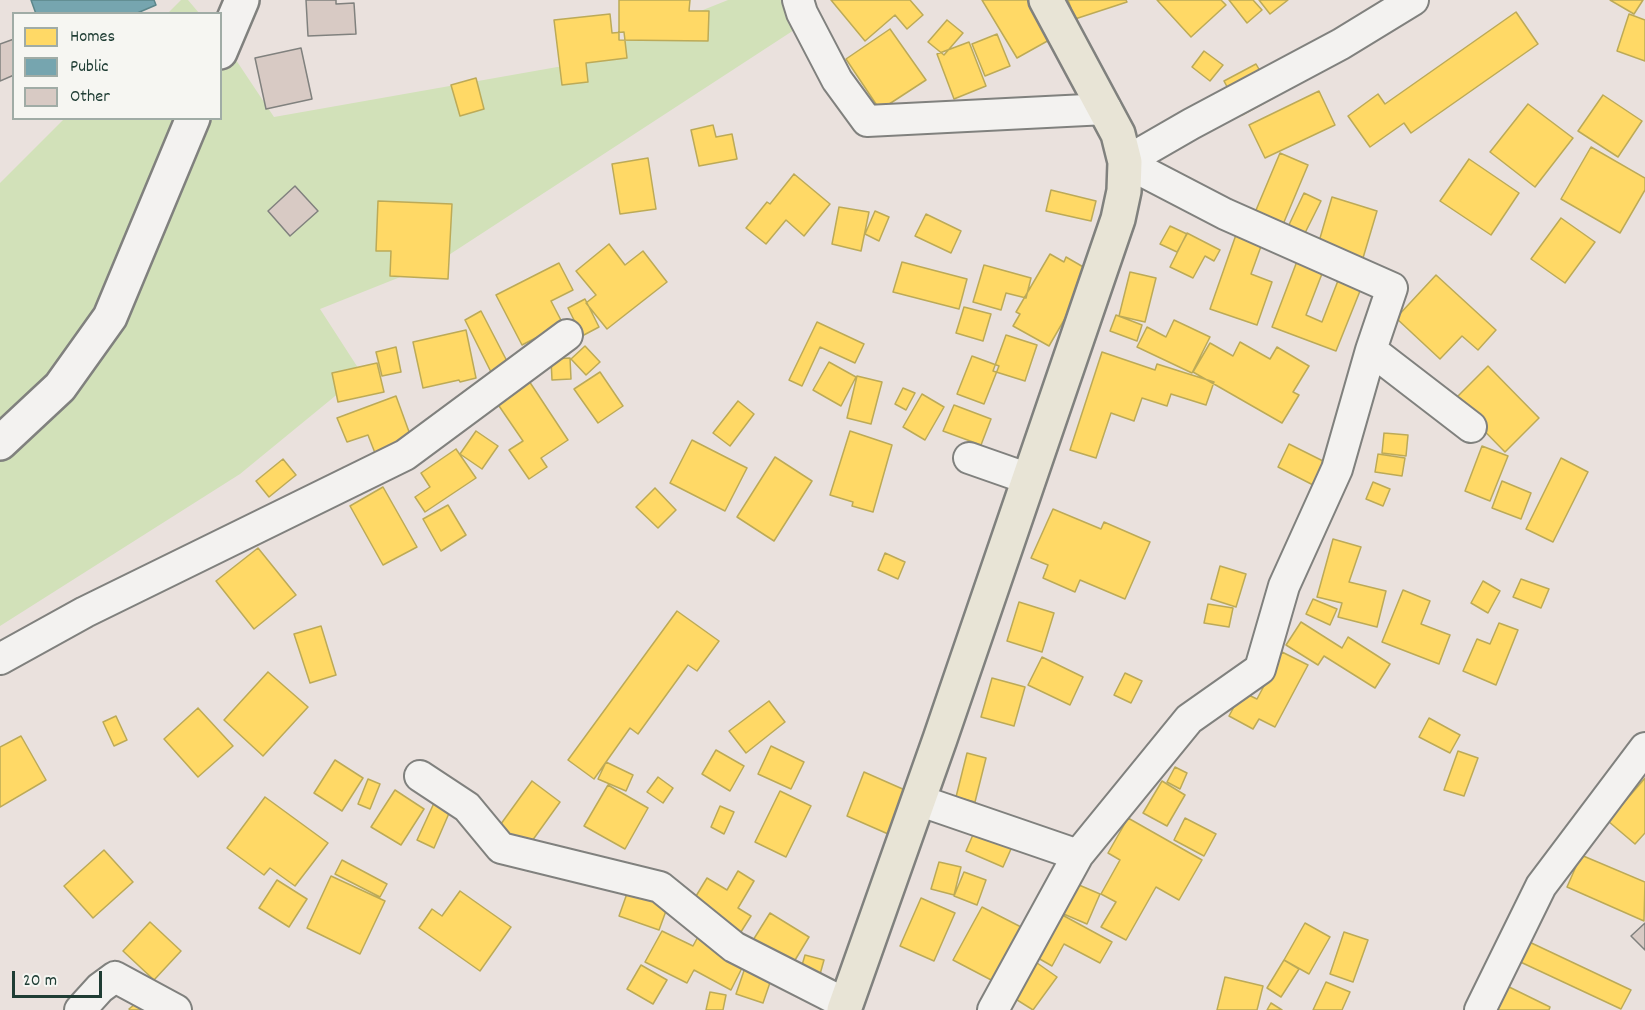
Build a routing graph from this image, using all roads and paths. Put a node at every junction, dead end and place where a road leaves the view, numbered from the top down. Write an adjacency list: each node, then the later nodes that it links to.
1 (242, 0): 5 (street)
2 (798, 0): 6 (street)
3 (1046, 0): 6 (main road)
4 (1413, 0): 8 (street)
5 (222, 47)
6 (1106, 109): 8 (main road)
7 (192, 120): 12 (street)
8 (1125, 162): 10 (street); 14 (main road)
9 (567, 335): 15 (street)
10 (1371, 350): 11 (street); 19 (street)
11 (1471, 427)
12 (0, 443)
13 (969, 458): 14 (street)
14 (1029, 478): 18 (main road)
15 (0, 659)
16 (1645, 748): 24 (street)
17 (420, 776): 20 (street)
18 (918, 800): 19 (street); 20 (main road)
19 (1078, 855): 23 (street)
20 (845, 1007)
21 (80, 1010): 22 (street)
22 (176, 1010)
23 (993, 1010)
24 (1480, 1010)

